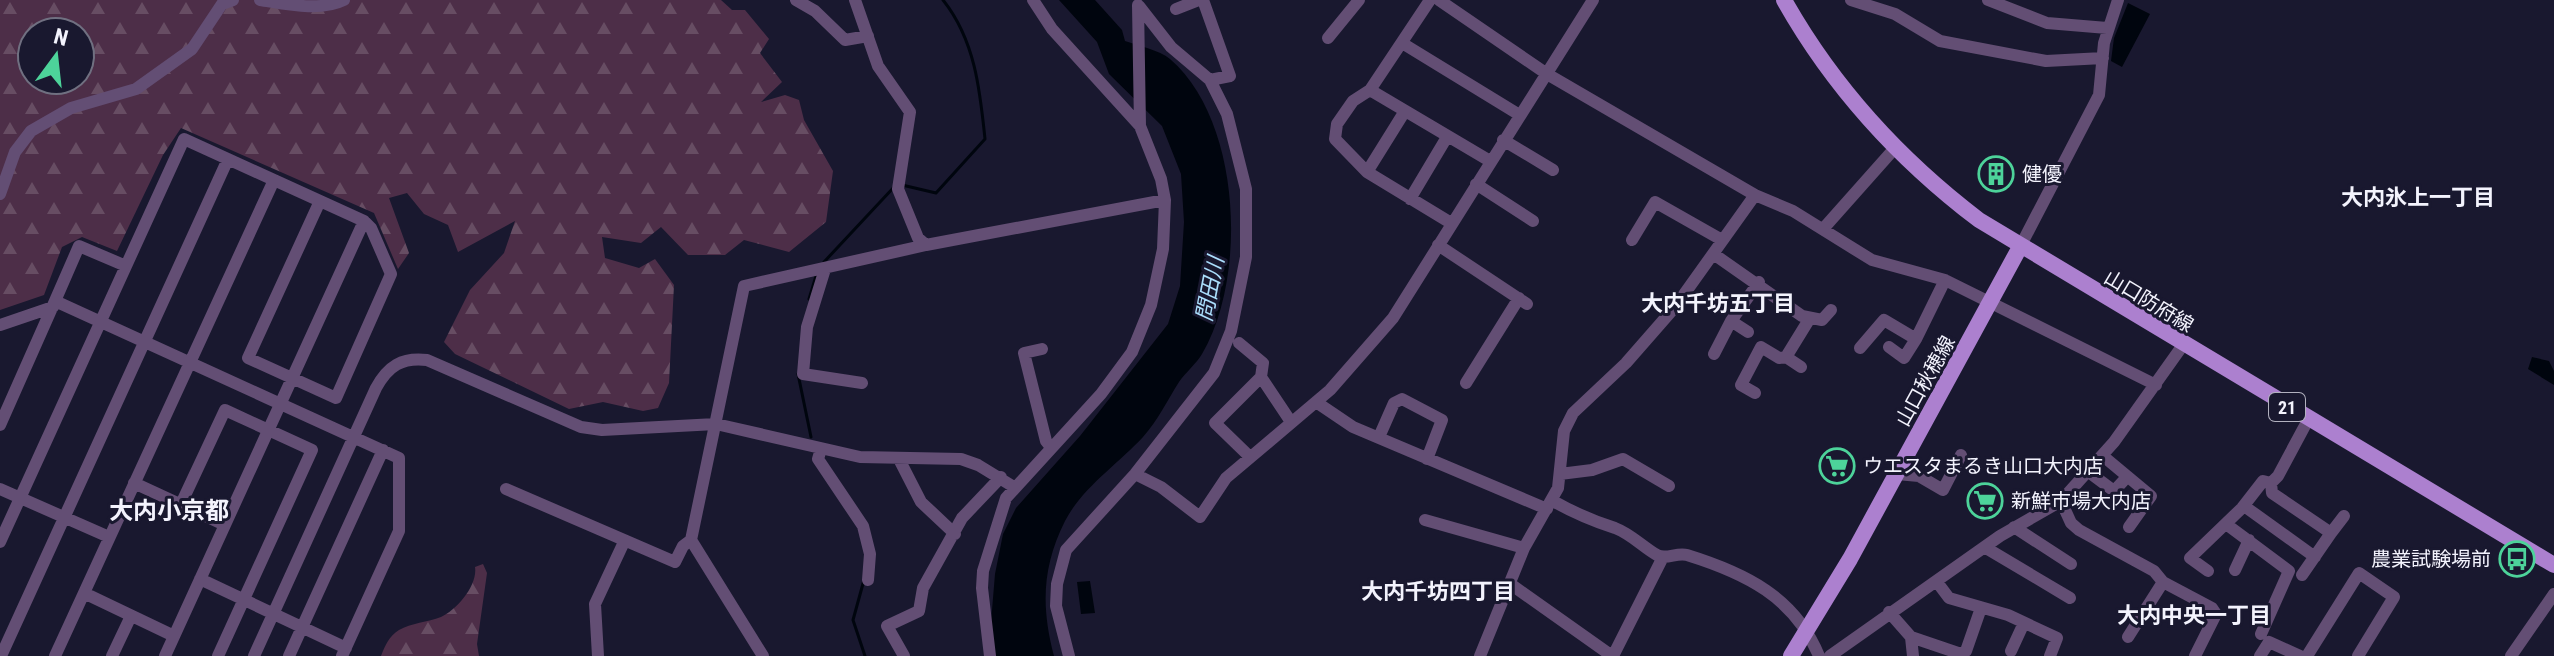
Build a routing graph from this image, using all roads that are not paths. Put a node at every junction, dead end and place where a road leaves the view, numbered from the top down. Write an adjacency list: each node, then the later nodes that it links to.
1 (233, 0): 38 (street)
2 (260, 0): 3 (street)
3 (344, 0)
4 (796, 0): 19 (street)
5 (855, 0): 19 (street)
6 (1033, 0): 28 (street)
7 (1201, 0): 17 (street); 24 (street)
8 (1359, 0): 20 (street)
9 (1430, 0): 21 (street)
10 (1439, 0): 23 (street)
11 (1593, 0): 23 (street)
12 (1784, 0): 31 (main road, 山口防府線 / 21)
13 (1851, 0): 22 (street)
14 (1988, 0): 18 (street)
15 (2118, 0): 18 (street)
16 (1137, 7): 24 (street); 28 (street)
17 (1176, 9)
18 (2107, 28): 22 (street)
19 (868, 36): 49 (street)
20 (1328, 38)
21 (1402, 43): 25 (street); 27 (street)
22 (2103, 58): 51 (street)
23 (1547, 74): 27 (street); 39 (street)
24 (1210, 80): 100 (street)
25 (1370, 90): 26 (street); 35 (street)
26 (1405, 111): 29 (street); 35 (street)
27 (1518, 114): 30 (street)
28 (1140, 123): 41 (street)
29 (1447, 137): 33 (street); 40 (street)
30 (1503, 140): 33 (street); 34 (street)
31 (1895, 148): 46 (street); 51 (main road, 山口防府線 / 21)
32 (228, 159): 36 (street); 53 (street); 66 (street)
33 (1490, 161): 37 (street)
34 (1553, 170)
35 (1367, 172): 40 (street)
36 (274, 180): 42 (street); 74 (street)
37 (1476, 184): 44 (street); 45 (street)
38 (0, 194)
39 (1755, 195): 46 (street); 48 (street)
40 (1410, 199): 45 (street)
41 (1165, 200): 49 (street); 91 (street)
42 (320, 201): 43 (street); 77 (street)
43 (364, 221): 77 (street); 77 (street)
44 (1533, 221)
45 (1451, 223): 50 (street)
46 (1823, 229): 55 (street)
47 (1632, 240): 48 (street)
48 (1722, 240): 52 (street)
49 (926, 245): 54 (street)
50 (1438, 245): 79 (street); 83 (street)
51 (2020, 247): 57 (main road, 山口秋穂線); 68 (main road, 山口防府線 / 21)
52 (1715, 255): 56 (street); 101 (street)
53 (126, 266): 58 (street); 62 (street)
54 (820, 269): 78 (street); 86 (street)
55 (1945, 280): 57 (street); 65 (street)
56 (1759, 282): 60 (street); 61 (street)
57 (1992, 301): 80 (street); 102 (main road, 山口秋穂線)
58 (54, 304): 62 (street); 63 (street); 87 (street)
59 (1831, 310): 60 (street)
60 (1810, 318): 73 (street)
61 (1731, 321): 64 (street); 72 (street)
62 (101, 322): 66 (street); 111 (street)
63 (0, 325)
64 (1748, 332)
65 (1916, 339): 69 (street); 70 (street)
66 (144, 343): 74 (street); 117 (street)
67 (1239, 343): 76 (street)
68 (2183, 345): 80 (street); 84 (main road, 山口防府線 / 21)
69 (1889, 347)
70 (1860, 348)
71 (1042, 349): 91 (street)
72 (1714, 354)
73 (1786, 357): 75 (street); 81 (street)
74 (190, 361): 82 (street); 105 (street)
75 (1801, 367)
76 (1261, 377): 85 (street); 95 (street)
77 (293, 379): 82 (street)
78 (862, 383)
79 (1466, 383)
80 (2156, 385): 96 (street)
81 (1755, 393)
82 (282, 402): 88 (street); 89 (street)
83 (1316, 402): 85 (street); 90 (street)
84 (2308, 420): 106 (street); 135 (main road, 山口防府線 / 21)
85 (1291, 422): 95 (street)
86 (716, 424): 89 (street); 92 (street); 126 (street)
87 (0, 425)
88 (268, 430): 113 (street); 120 (street); 147 (street)
89 (354, 436): 93 (street); 150 (street)
90 (1379, 437): 98 (street); 98 (street)
91 (1050, 446): 108 (street)
92 (821, 449): 97 (street); 140 (street)
93 (383, 450): 153 (street); 160 (street)
94 (1961, 455): 102 (street)
95 (1249, 456): 100 (street)
96 (2103, 456): 99 (street); 104 (street)
97 (899, 459): 103 (street); 124 (street)
98 (1427, 459): 114 (street)
99 (2086, 470): 104 (street); 112 (street)
100 (1135, 474): 172 (street)
101 (1560, 474): 107 (street); 114 (street)
102 (1897, 474): 154 (main road, 山口秋穂線)
103 (1001, 477): 108 (street); 124 (street)
104 (2127, 477): 122 (street)
105 (134, 483): 113 (street); 125 (street)
106 (2271, 483): 115 (street); 123 (street)
107 (1669, 486)
108 (1014, 487): 171 (street)
109 (0, 489): 111 (street)
110 (506, 489): 129 (street)
111 (20, 498): 117 (street); 128 (street)
112 (2061, 501): 121 (street); 142 (street)
113 (181, 504): 120 (street)
114 (1550, 505): 130 (street); 132 (street)
115 (2244, 506): 119 (street); 133 (street)
116 (2344, 516): 123 (street)
117 (64, 518): 125 (street); 161 (street)
118 (1425, 520): 130 (street)
119 (2226, 524): 127 (street); 137 (street)
120 (225, 525): 139 (street)
121 (2014, 527): 131 (street); 134 (street)
122 (2129, 527)
123 (2331, 533): 133 (street)
124 (955, 534): 170 (street)
125 (109, 537): 144 (street)
126 (691, 540): 129 (street); 169 (street)
127 (2249, 540): 136 (street); 155 (street)
128 (0, 542)
129 (624, 542): 168 (street)
130 (1524, 548): 143 (street)
131 (1986, 548): 141 (street); 146 (street)
132 (1663, 557): 154 (street); 174 (street)
133 (2315, 557): 138 (street)
134 (2071, 564)
135 (2554, 565)
136 (2235, 570)
137 (2208, 571)
138 (2302, 575)
139 (200, 579): 147 (street); 156 (street)
140 (868, 580)
141 (1937, 582): 148 (street); 149 (street)
142 (2163, 582): 158 (street); 180 (street)
143 (1509, 583): 173 (street); 174 (street)
144 (84, 593): 151 (street); 162 (street)
145 (2554, 594): 185 (street)
146 (2070, 598)
147 (244, 600): 150 (street); 165 (street)
148 (1981, 608): 152 (street); 157 (street)
149 (1889, 612): 157 (street); 177 (street)
150 (274, 613): 153 (street); 166 (street)
151 (131, 616): 156 (street); 163 (street)
152 (2023, 625): 159 (street); 179 (street)
153 (303, 626): 160 (street); 167 (street)
154 (1808, 630): 175 (main road, 山口秋穂線); 176 (street)
155 (2261, 634)
156 (174, 636): 164 (street)
157 (1911, 637): 178 (street)
158 (2128, 637)
159 (2011, 651)
160 (344, 652)
161 (1, 656)
162 (55, 656)
163 (112, 656)
164 (165, 656)
165 (218, 656)
166 (254, 656)
167 (289, 656)
168 (598, 656)
169 (763, 656)
170 (904, 656)
171 (990, 656)
172 (1069, 656)
173 (1480, 656)
174 (1612, 656)
175 (1791, 656)
176 (1819, 656)
177 (1830, 656)
178 (1913, 656)
179 (2050, 656)
180 (2195, 656)
181 (2260, 656): 182 (street)
182 (2300, 656)
183 (2307, 656): 184 (street)
184 (2358, 656)
185 (2511, 656)

